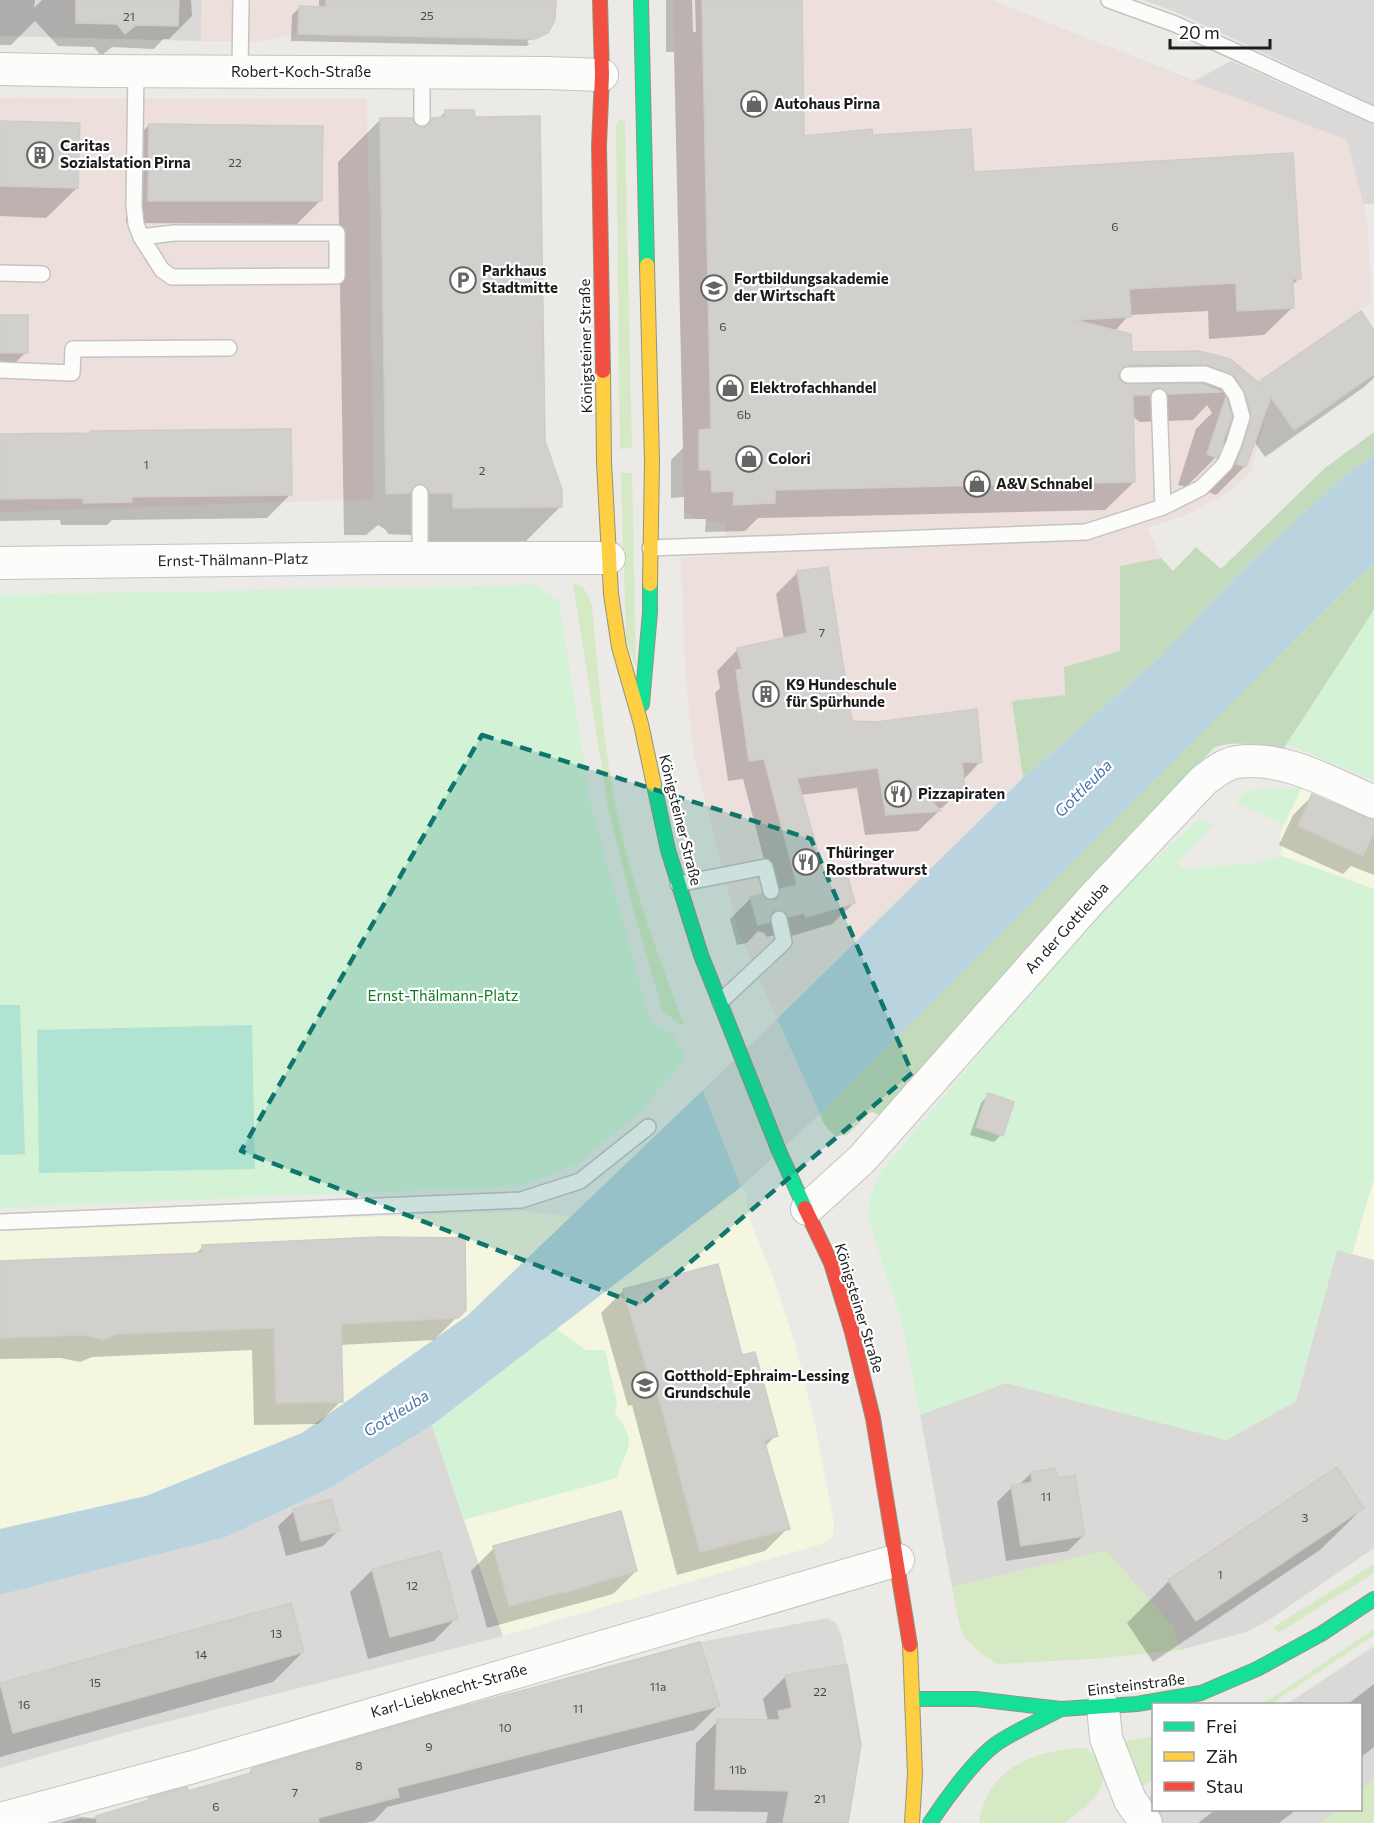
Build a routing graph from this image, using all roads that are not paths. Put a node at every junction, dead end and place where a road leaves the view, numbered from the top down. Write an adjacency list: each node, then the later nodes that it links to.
1 (241, 0): 7 (lane)
2 (600, 0): 9 (main road, Königsteiner Straße)
3 (641, 0): 9 (main road, Königsteiner Straße)
4 (1109, 0): 10 (lane)
5 (0, 69): 6 (street, Robert-Koch-Straße)
6 (136, 71): 7 (street, Robert-Koch-Straße); 12 (lane)
7 (240, 72): 8 (street, Robert-Koch-Straße)
8 (422, 72): 9 (street, Robert-Koch-Straße); 11 (lane)
9 (622, 75): 21 (main road, Königsteiner Straße); 22 (main road, Königsteiner Straße)
10 (1374, 115)
11 (422, 118)
12 (141, 237): 12 (lane)
13 (0, 273): 14 (lane)
14 (42, 274)
15 (229, 348): 16 (lane)
16 (0, 370)
17 (1128, 375): 20 (lane)
18 (1159, 397): 20 (lane)
19 (420, 493): 23 (lane)
20 (1163, 507): 21 (lane)
21 (650, 548): 25 (main road, Königsteiner Straße)
22 (609, 558): 23 (street, Ernst-Thälmann-Platz); 25 (main road, Königsteiner Straße)
23 (420, 559): 24 (street, Ernst-Thälmann-Platz)
24 (0, 563)
25 (641, 724): 27 (main road, Königsteiner Straße)
26 (1374, 802): 32 (street, An der Gottleuba)
27 (678, 884): 28 (lane); 30 (main road, Königsteiner Straße)
28 (771, 891)
29 (778, 919): 30 (lane)
30 (720, 1002): 32 (main road, Königsteiner Straße)
31 (648, 1127): 33 (lane)
32 (807, 1209): 34 (main road, Königsteiner Straße)
33 (0, 1222)
34 (898, 1560): 36 (main road, Königsteiner Straße); 39 (street, Karl-Liebknecht-Straße)
35 (1374, 1599): 37 (main road, Einsteinstraße)
36 (914, 1699): 38 (main road, Einsteinstraße); 40 (main road, Königsteiner Straße)
37 (1104, 1707): 38 (main road, Einsteinstraße); 42 (street)
38 (1061, 1709): 41 (main road)
39 (0, 1819)
40 (912, 1823)
41 (930, 1823)
42 (1146, 1823)

